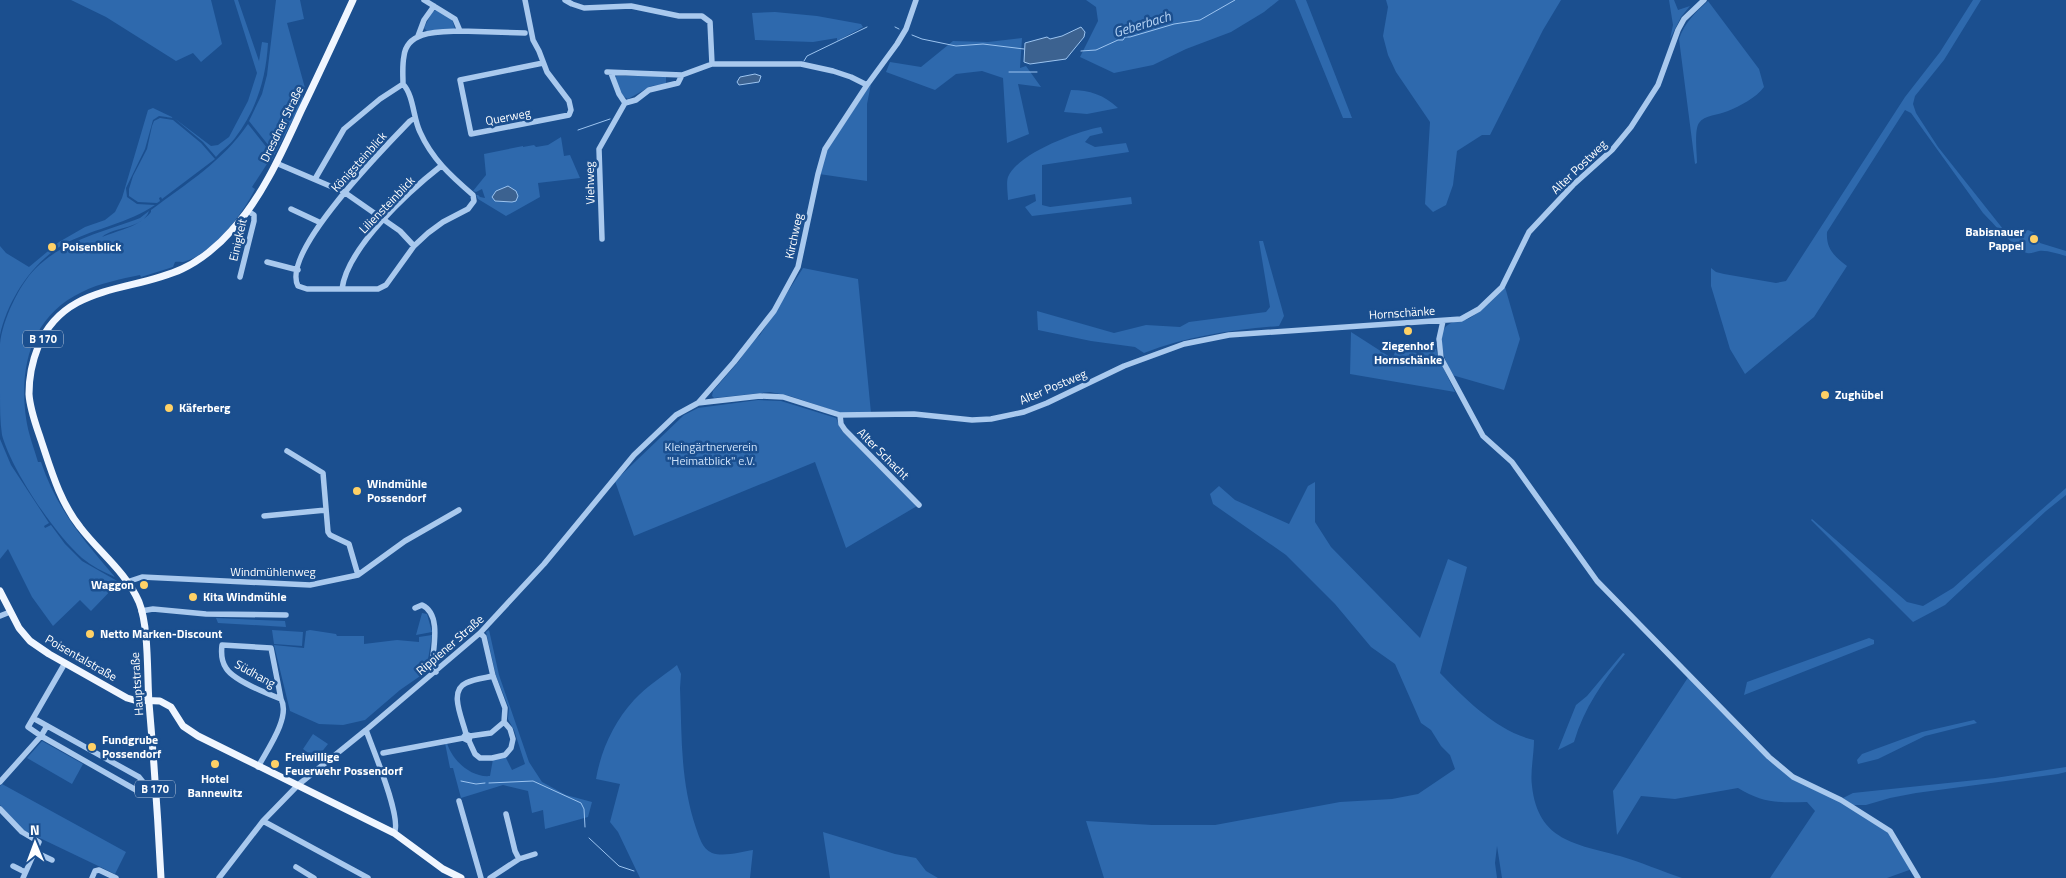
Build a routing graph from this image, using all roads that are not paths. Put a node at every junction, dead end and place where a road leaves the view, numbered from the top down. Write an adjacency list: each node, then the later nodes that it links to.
1 (353, 0): 18 (main road, Dresdner Straße / B 170)
2 (424, 0): 7 (street)
3 (524, 0): 11 (street, Querweg)
4 (565, 0): 12 (street)
5 (916, 0): 15 (street, Kirchweg)
6 (1704, 0): 32 (street, Alter Postweg)
7 (434, 6): 8 (street); 10 (street)
8 (460, 31): 9 (street); 10 (street)
9 (525, 33)
10 (418, 36): 14 (street)
11 (543, 63): 11 (street, Querweg)
12 (712, 64): 13 (street); 15 (street)
13 (682, 75): 16 (street); 16 (street)
14 (403, 84): 17 (street); 20 (street)
15 (867, 85): 34 (street, Kirchweg)
16 (625, 104): 26 (street, Viehweg)
17 (415, 118): 19 (street); 21 (street, Königsteinblick)
18 (276, 163): 20 (street); 23 (main road, Dresdner Straße / B 170)
19 (441, 166): 24 (street, Liliensteinblick); 27 (street)
20 (314, 179): 21 (street)
21 (344, 192): 24 (street); 25 (street, Königsteinblick)
22 (292, 209): 25 (street)
23 (248, 211): 30 (street, Einigkeit); 41 (main road, Dresdner Straße / B 170)
24 (384, 220): 27 (street); 31 (street, Liliensteinblick)
25 (321, 223): 29 (street, Königsteinblick)
26 (602, 239)
27 (414, 246): 31 (street)
28 (267, 262): 29 (street)
29 (298, 270): 31 (street)
30 (240, 277)
31 (342, 289)
32 (1443, 320): 33 (street, Hornschänke); 87 (street, Hornschänke)
33 (1292, 329): 35 (street, Alter Postweg)
34 (698, 403): 35 (street, Alter Postweg); 50 (street, Rippiener Straße)
35 (840, 415): 37 (street, Alter Schacht)
36 (286, 451): 38 (street)
37 (919, 505)
38 (326, 510): 40 (street); 42 (street)
39 (458, 510): 42 (street, Windmühlenweg)
40 (264, 516)
41 (87, 537): 43 (main road, Hauptstraße / B 170)
42 (358, 574): 43 (street, Windmühlenweg)
43 (127, 582): 46 (main road, Hauptstraße / B 170)
44 (0, 591): 47 (main road, Poisentalstraße)
45 (415, 608): 52 (street)
46 (141, 611): 48 (street); 55 (main road, Hauptstraße / B 170)
47 (10, 612): 49 (street); 51 (main road, Poisentalstraße)
48 (286, 615)
49 (0, 616)
50 (480, 633): 52 (street, Rippiener Straße); 53 (street)
51 (65, 663): 55 (main road, Poisentalstraße); 56 (street)
52 (436, 672): 59 (street, Rippiener Straße)
53 (493, 676): 57 (street); 61 (street)
54 (281, 699): 54 (street, Südhang); 63 (street, Südhang)
55 (149, 700): 63 (main road, Poisentalstraße); 80 (main road, Hauptstraße / B 170)
56 (33, 718): 58 (street); 60 (street)
57 (504, 722): 61 (street); 61 (street)
58 (47, 726): 60 (street); 60 (street)
59 (366, 730): 65 (street, Rippiener Straße); 70 (street)
60 (41, 736): 64 (street)
61 (467, 737): 62 (street)
62 (383, 753)
63 (258, 767): 65 (main road, Poisentalstraße)
64 (0, 782)
65 (298, 785): 69 (street, Rippiener Straße); 70 (main road, Poisentalstraße)
66 (459, 801): 85 (street)
67 (0, 809): 71 (street)
68 (506, 814): 73 (street)
69 (263, 821): 81 (street, Rippiener Straße); 83 (street)
70 (394, 833): 84 (main road, Poisentalstraße)
71 (35, 852): 74 (street); 77 (street)
72 (535, 854): 73 (street)
73 (519, 859): 86 (street)
74 (52, 860)
75 (13, 866): 77 (street)
76 (296, 868): 82 (street)
77 (24, 875)
78 (92, 878): 79 (street)
79 (116, 878)
80 (161, 878)
81 (219, 878)
82 (314, 878)
83 (368, 878)
84 (461, 878)
85 (481, 878)
86 (490, 878)
87 (1918, 878)

